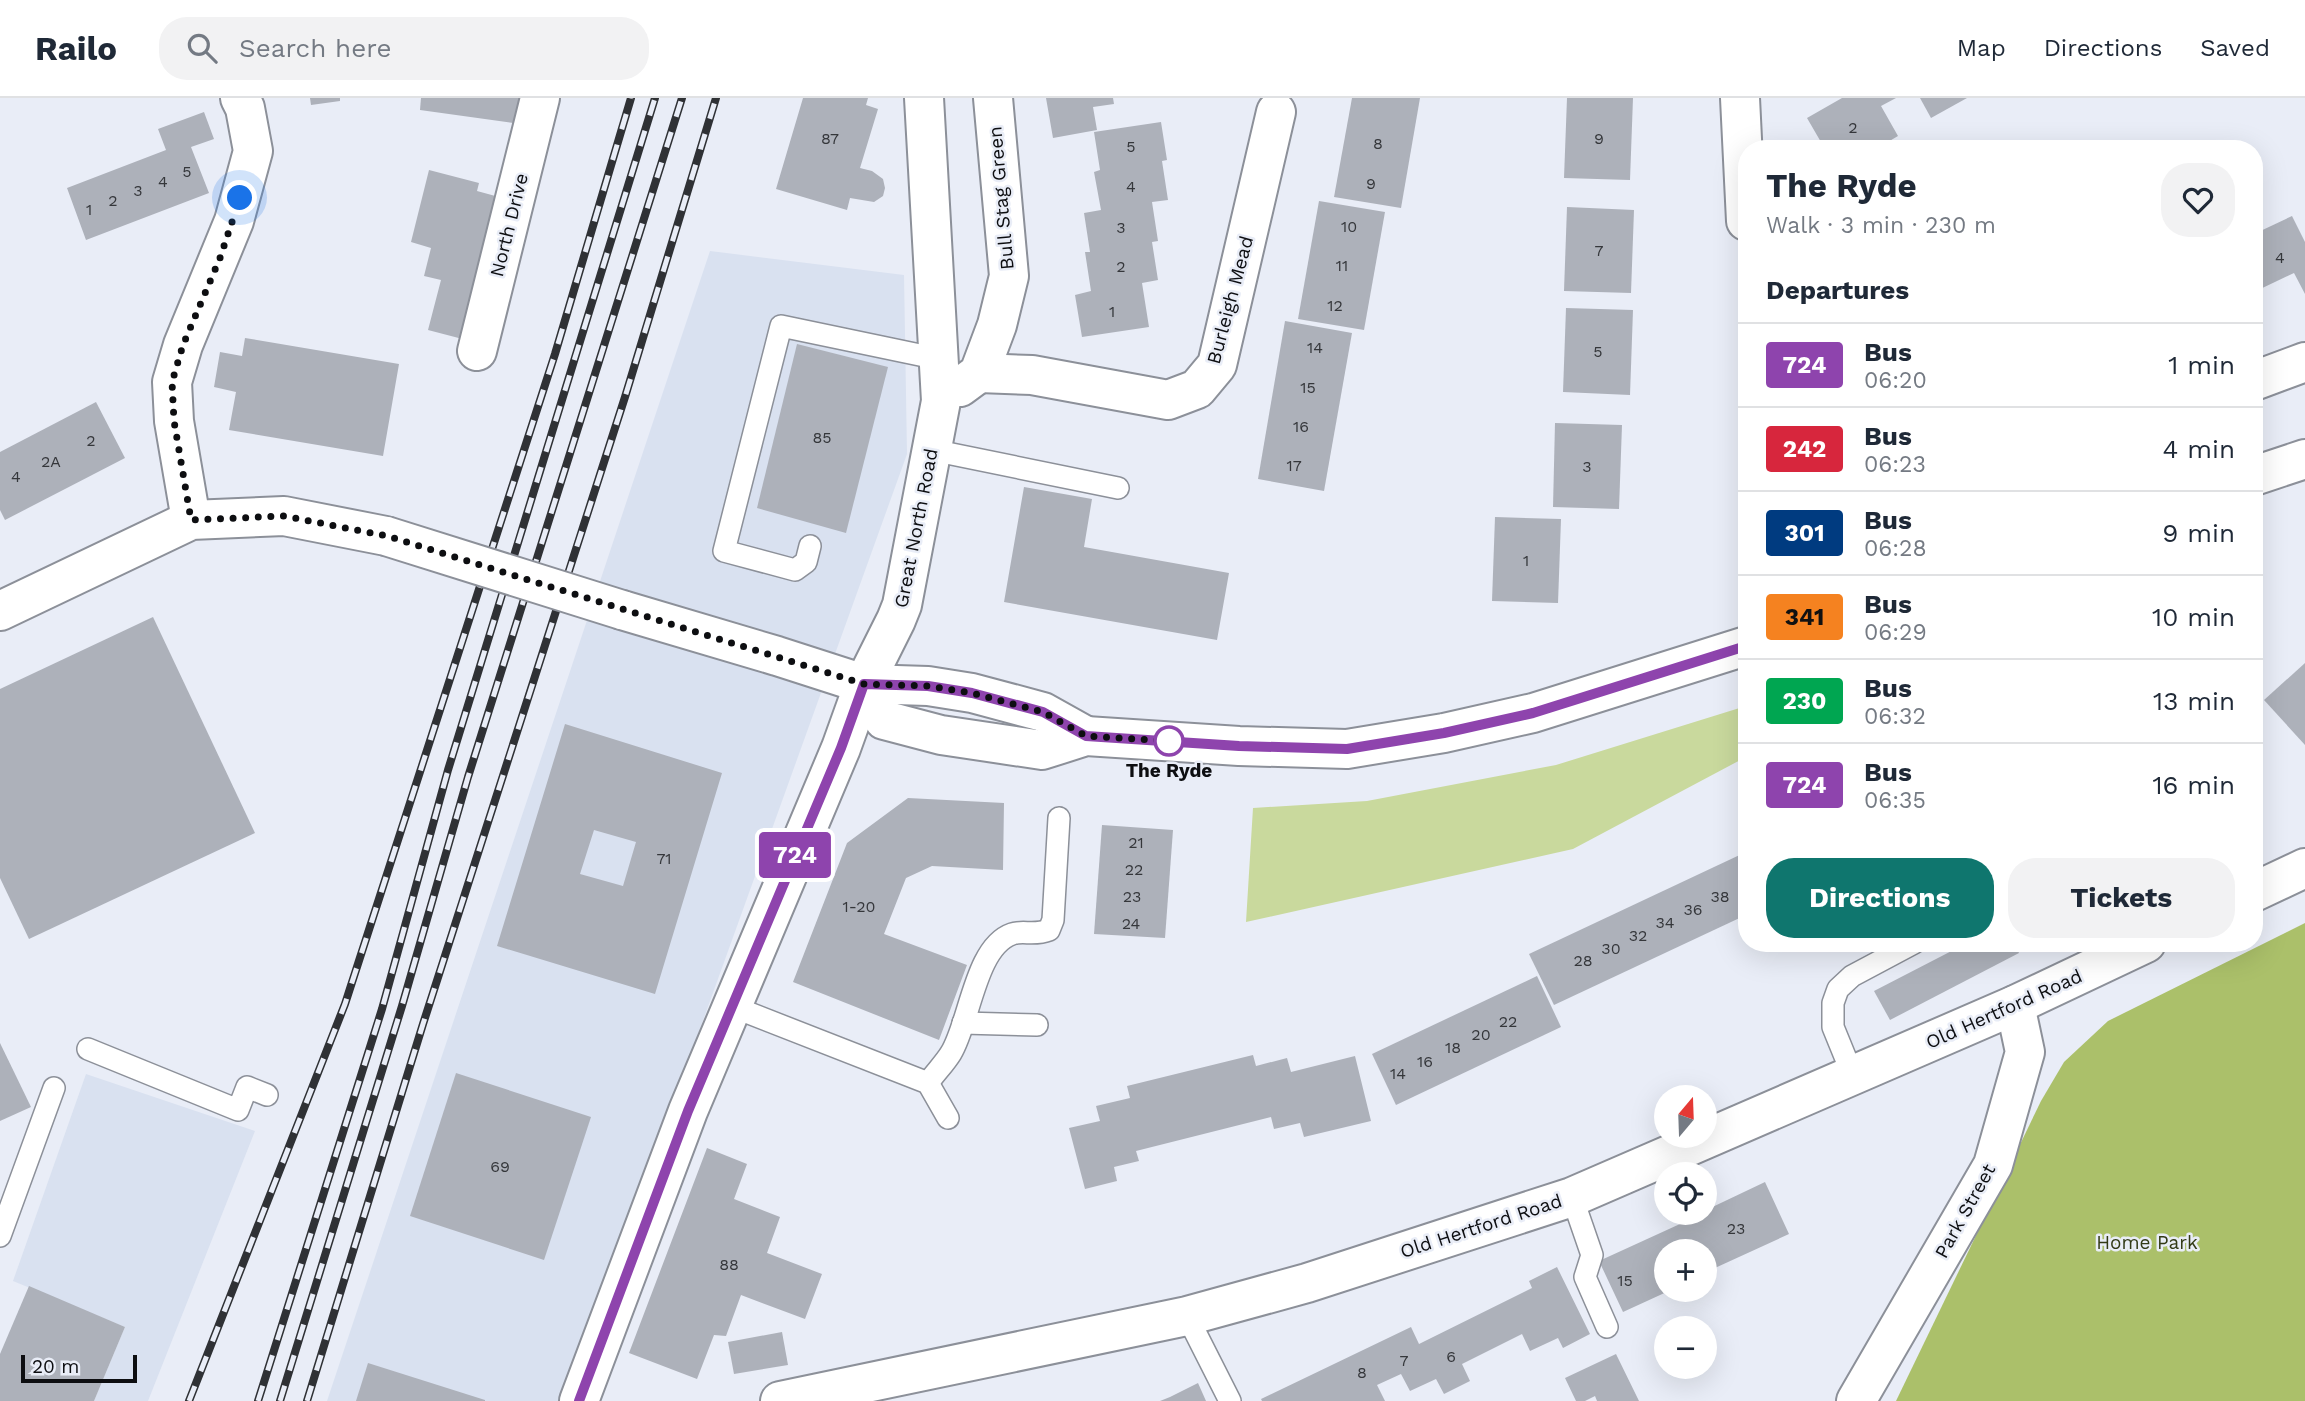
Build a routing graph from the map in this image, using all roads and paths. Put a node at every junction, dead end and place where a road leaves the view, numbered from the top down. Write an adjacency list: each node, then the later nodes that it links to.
1 (240, 98): 18 (street)
2 (540, 98): 8 (street, North Drive)
3 (925, 98): 9 (street, Great North Road)
4 (993, 98): 11 (street, Bull Stag Green)
5 (1740, 98): 7 (street)
6 (1276, 112): 11 (street, Burleigh Mead)
7 (1742, 140)
8 (477, 351)
9 (939, 359): 13 (street, Great North Road); 19 (lane)
10 (2305, 362): 12 (street)
11 (979, 373): 13 (street)
12 (2263, 378)
13 (941, 401): 14 (street, Great North Road)
14 (932, 450): 17 (lane); 22 (street, Great North Road)
15 (2305, 459): 16 (street)
16 (2263, 473)
17 (1118, 488)
18 (191, 520): 20 (street); 22 (street, bridge)
19 (810, 546)
20 (0, 611)
21 (1738, 649): 22 (street)
22 (864, 684): 28 (street, Great North Road)
23 (1059, 818): 30 (lane)
24 (2305, 868): 25 (street)
25 (2263, 888)
26 (1897, 952): 33 (lane)
27 (2127, 952): 29 (street, Old Hertford Road)
28 (731, 1006): 34 (lane); 42 (street, Great North Road)
29 (2015, 1006): 33 (street, Old Hertford Road); 45 (street, Park Street)
30 (963, 1023): 31 (lane); 34 (lane)
31 (1037, 1025)
32 (88, 1049): 36 (lane)
33 (1853, 1076): 38 (street, Old Hertford Road)
34 (928, 1083): 37 (lane)
35 (54, 1087): 39 (lane)
36 (268, 1096)
37 (948, 1118)
38 (1572, 1197): 40 (street, Old Hertford Road); 41 (lane)
39 (0, 1236)
40 (1187, 1316): 43 (street, Old Hertford Road); 44 (lane)
41 (1607, 1327)
42 (583, 1400)
43 (795, 1400)
44 (1230, 1401)
45 (1856, 1401)

